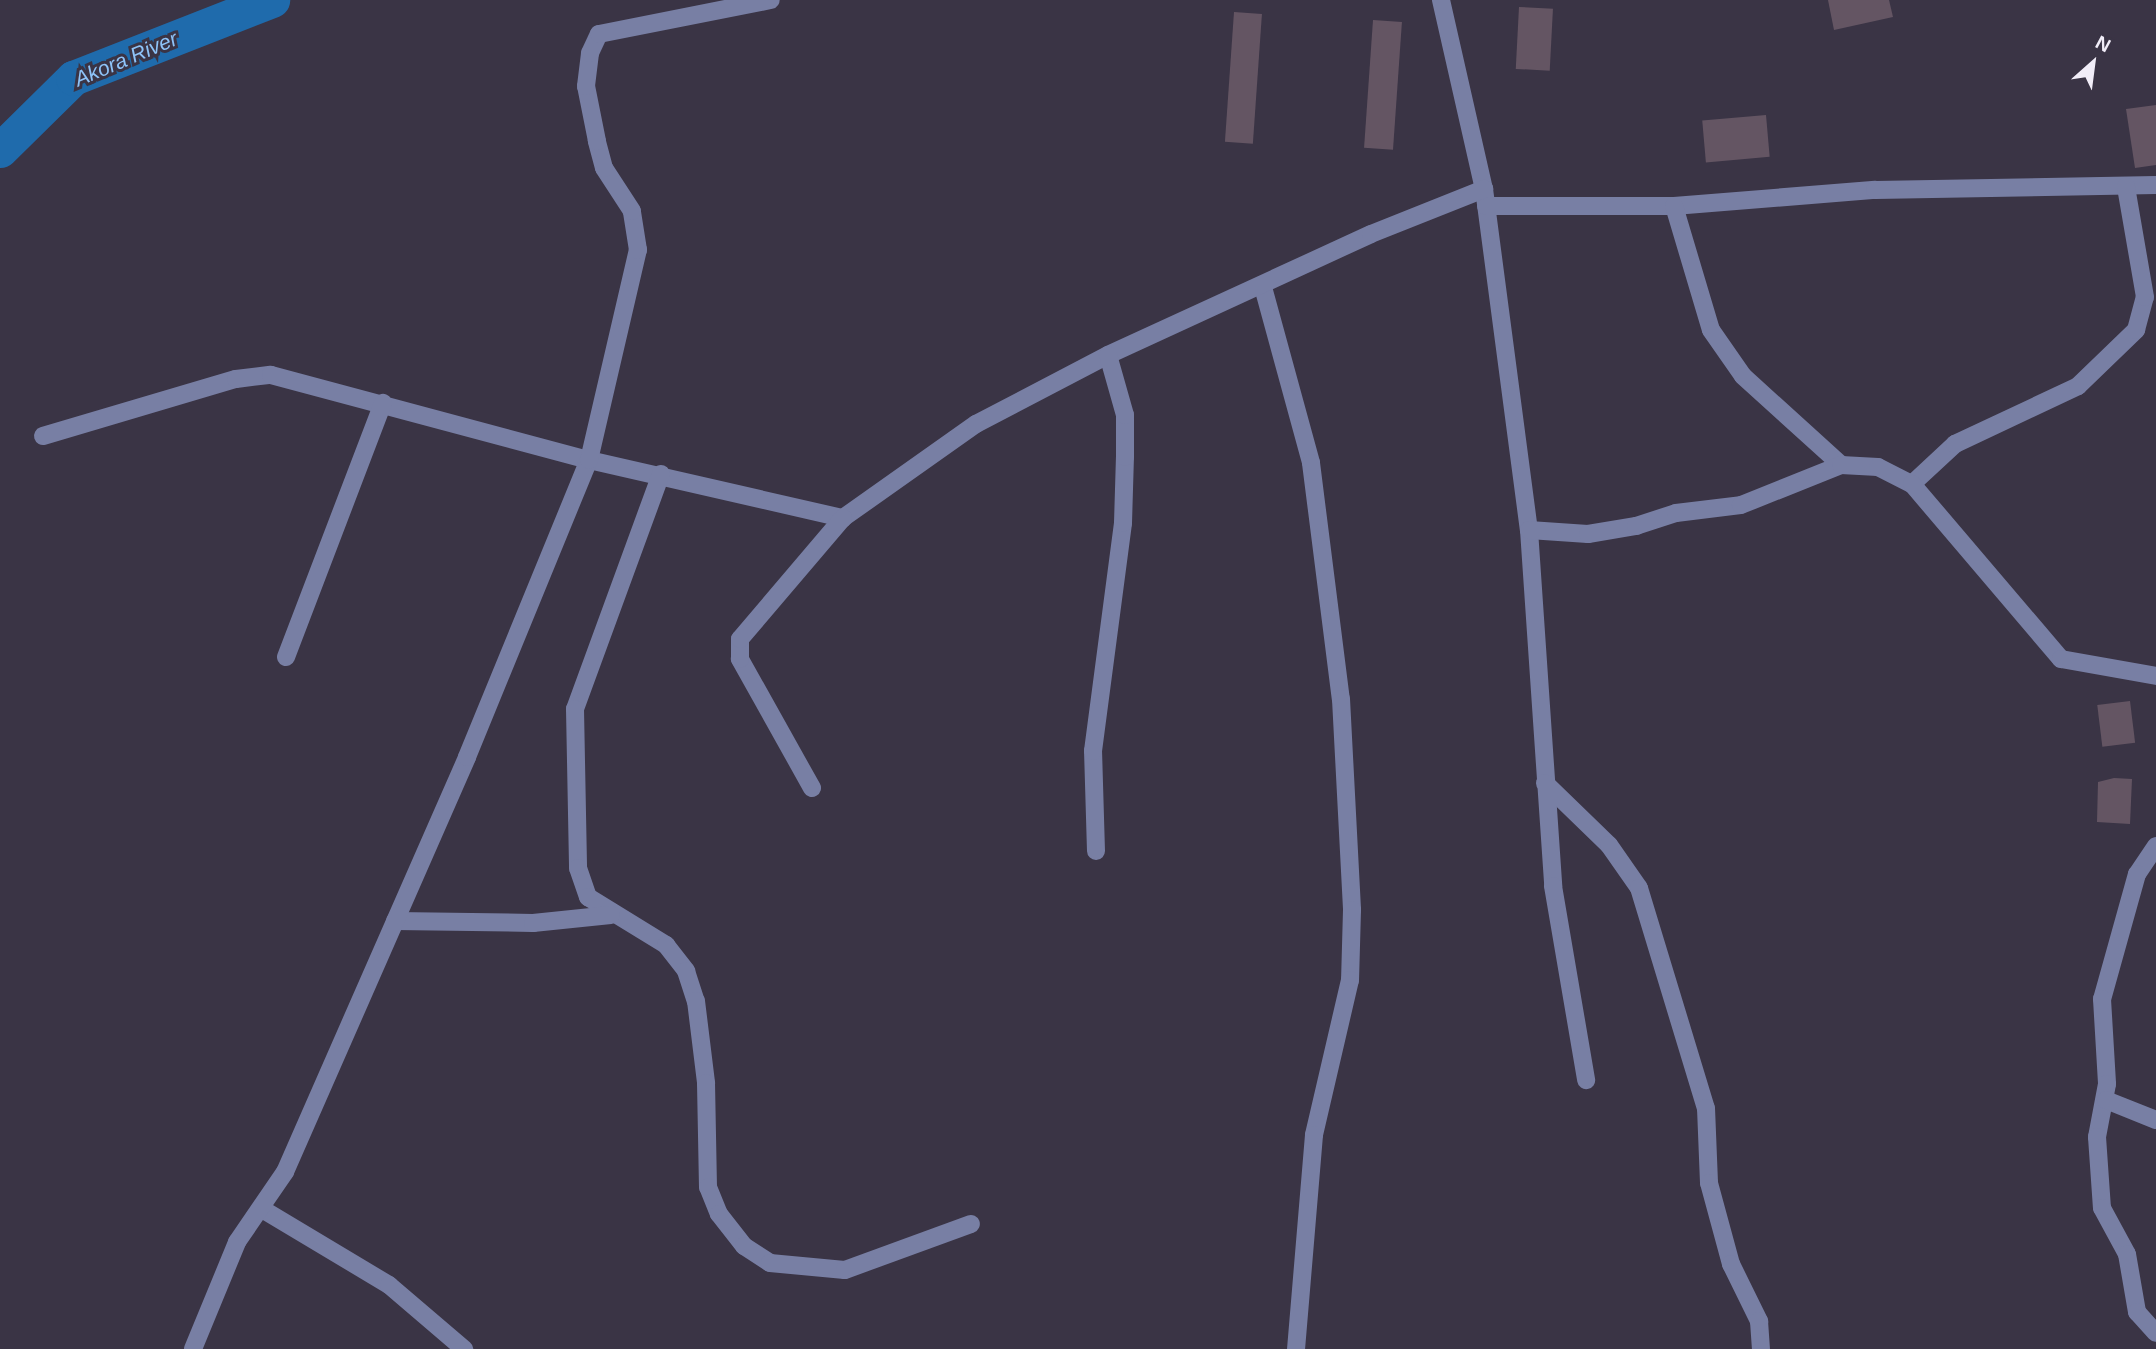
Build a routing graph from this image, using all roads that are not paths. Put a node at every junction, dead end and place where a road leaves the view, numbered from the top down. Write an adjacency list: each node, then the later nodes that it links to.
1 (771, 0): 11 (street)
2 (1441, 0): 5 (street)
3 (2156, 186): 4 (street)
4 (2126, 187): 6 (street); 14 (street)
5 (1485, 198): 6 (street); 7 (street); 16 (street)
6 (1674, 205): 12 (street)
7 (1262, 287): 8 (street); 33 (street)
8 (1108, 355): 15 (street); 22 (street)
9 (383, 403): 10 (street); 11 (street); 17 (street)
10 (43, 436)
11 (589, 460): 13 (street); 24 (street)
12 (1841, 465): 14 (street); 16 (street)
13 (661, 474): 15 (street); 23 (street)
14 (1912, 484): 18 (street)
15 (843, 517): 20 (street)
16 (1530, 530): 19 (street)
17 (286, 657)
18 (2156, 676)
19 (1545, 783): 25 (street); 34 (street)
20 (812, 788)
21 (2156, 846): 26 (street)
22 (1096, 851)
23 (611, 915): 24 (street); 29 (street)
24 (394, 920): 28 (street)
25 (1586, 1080)
26 (2106, 1100): 27 (street); 30 (street)
27 (2156, 1120)
28 (261, 1209): 31 (street); 32 (street)
29 (971, 1224)
30 (2156, 1334)
31 (193, 1349)
32 (464, 1349)
33 (1296, 1349)
34 (1761, 1349)

